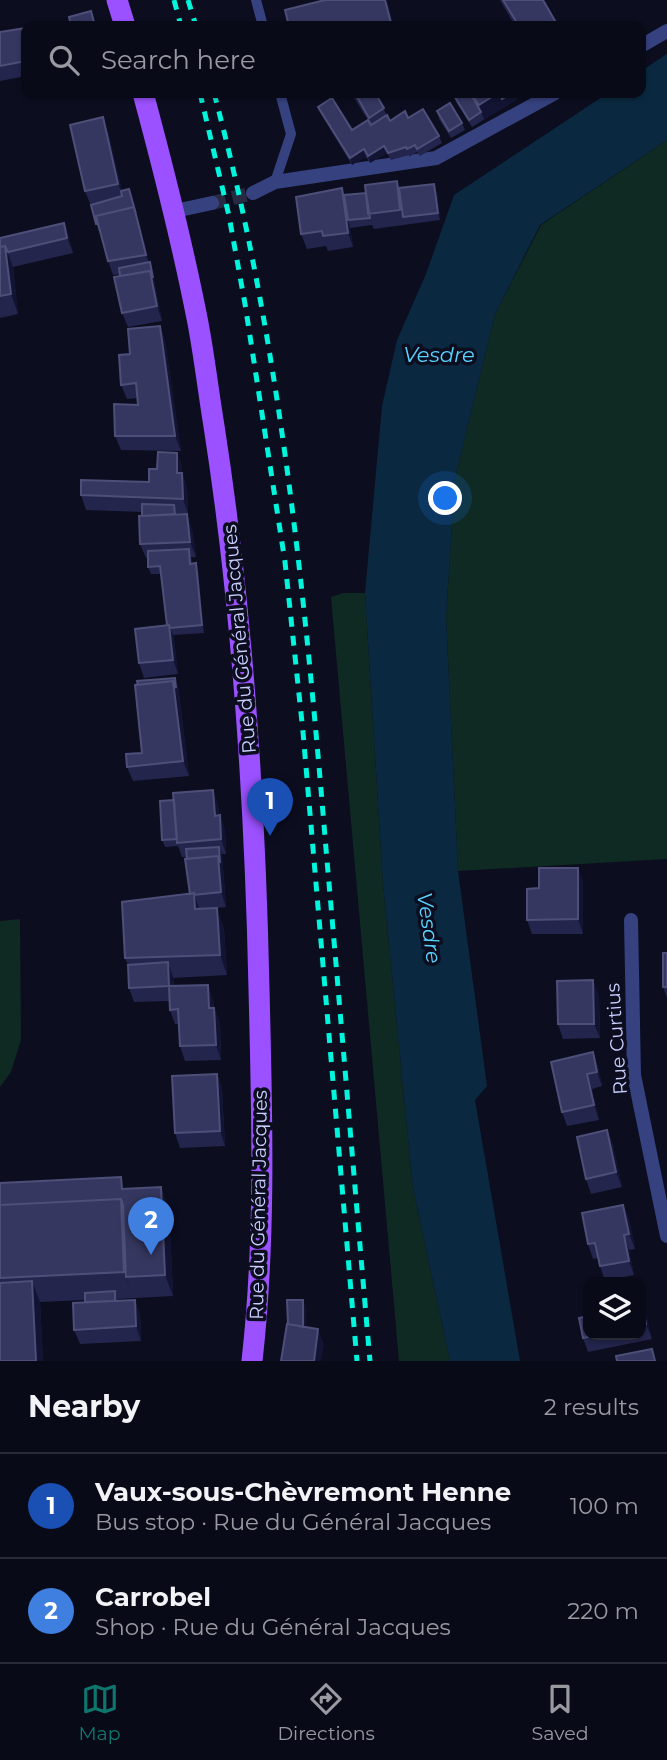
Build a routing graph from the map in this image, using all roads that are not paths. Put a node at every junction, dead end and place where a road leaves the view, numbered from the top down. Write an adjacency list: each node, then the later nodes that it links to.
1 (117, 0): 3 (main road)
2 (256, 0): 4 (lane)
3 (123, 21)
4 (262, 21)
5 (667, 32): 6 (street)
6 (646, 43)
7 (144, 98): 13 (main road, Rue du Général Jacques)
8 (281, 98): 10 (lane)
9 (546, 98): 10 (street)
10 (275, 182): 11 (street)
11 (253, 193)
12 (212, 203): 13 (street)
13 (175, 211): 16 (main road, Rue du Général Jacques)
14 (631, 920): 15 (street, Rue Curtius)
15 (667, 1236)
16 (252, 1361)

